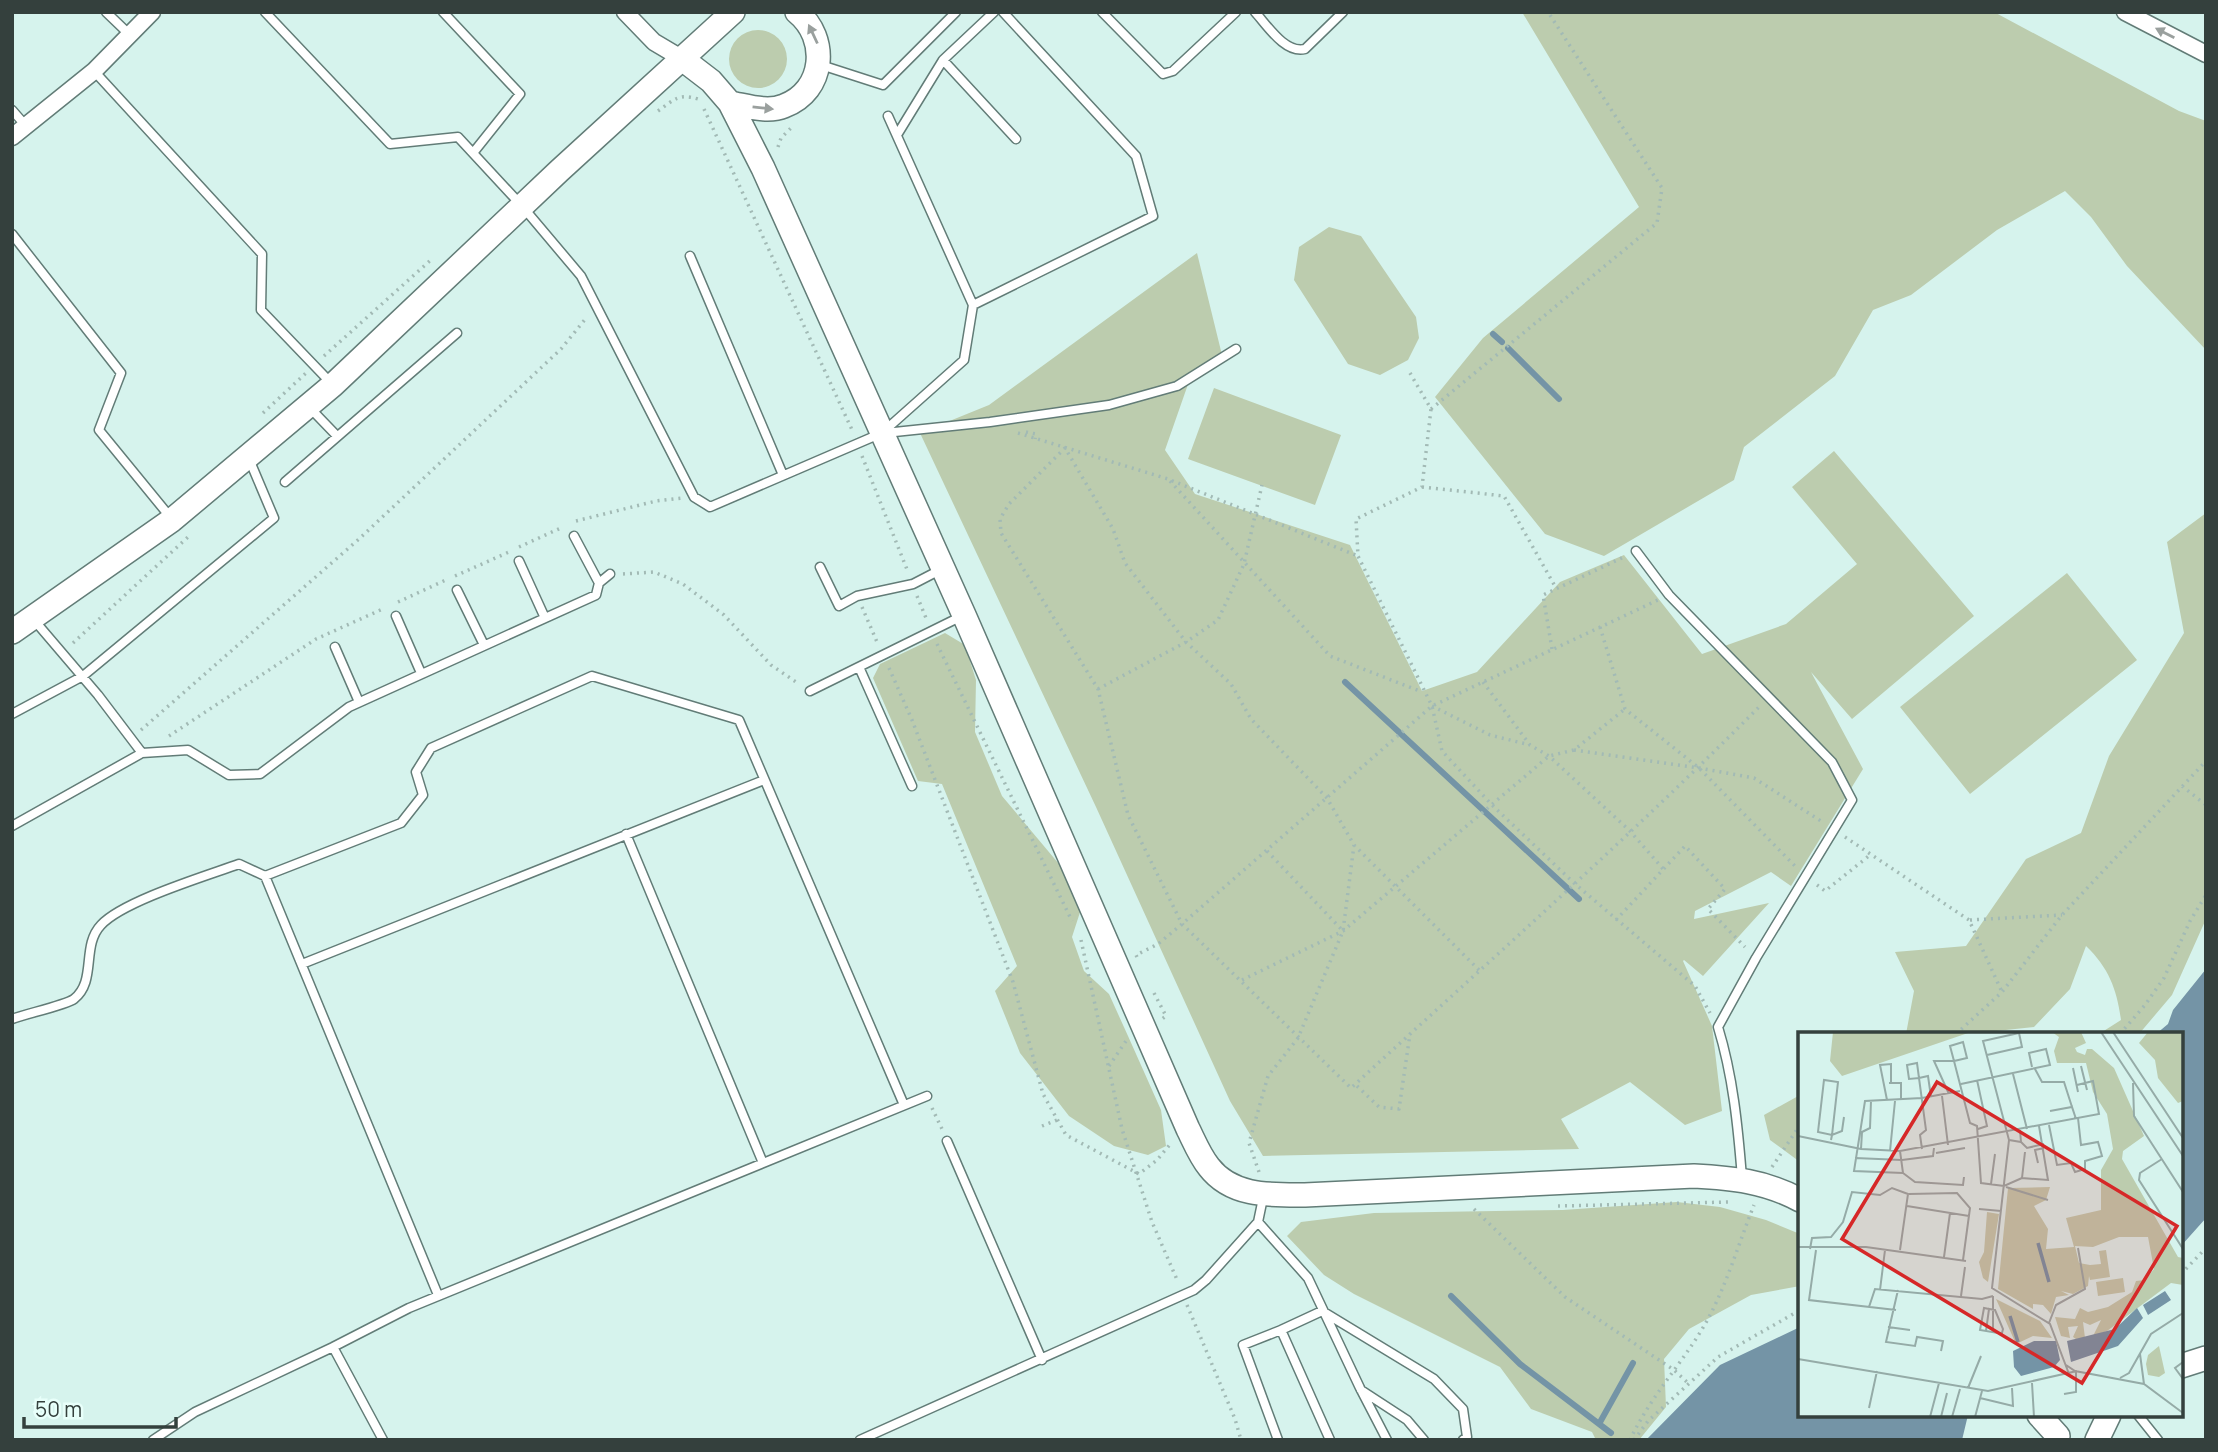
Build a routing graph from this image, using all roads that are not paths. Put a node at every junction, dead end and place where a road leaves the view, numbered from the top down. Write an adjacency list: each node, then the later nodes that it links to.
1 (106, 12): 16 (lane)
2 (152, 12): 16 (street)
3 (265, 12): 29 (lane)
4 (443, 12): 29 (lane)
5 (625, 12): 18 (street)
6 (733, 12): 18 (street)
7 (797, 12): 20 (street, one-way to 7)
8 (956, 12): 20 (lane)
9 (994, 12): 19 (lane)
10 (1003, 12): 33 (lane)
11 (1102, 12): 12 (lane)
12 (1236, 12)
13 (1255, 12): 14 (lane)
14 (1343, 12)
15 (2125, 12): 17 (street, one-way to 15)
16 (131, 36): 21 (street)
17 (2206, 54)
18 (681, 58): 22 (street); 30 (street)
19 (943, 60): 26 (lane); 28 (lane)
20 (818, 64): 22 (street, one-way to 20)
21 (94, 71): 25 (street); 36 (lane)
22 (730, 103): 38 (street)
23 (12, 110): 25 (lane)
24 (888, 116): 26 (lane)
25 (26, 126): 27 (street)
26 (897, 135): 33 (lane)
27 (12, 137)
28 (1016, 139)
29 (473, 153): 30 (lane)
30 (522, 205): 36 (street); 41 (lane)
31 (12, 234): 43 (lane)
32 (690, 256): 41 (lane)
33 (973, 305): 38 (lane)
34 (457, 333): 39 (lane)
35 (1236, 349): 38 (lane)
36 (333, 385): 37 (street)
37 (307, 406): 39 (lane); 40 (street)
38 (882, 433): 41 (lane); 48 (street)
39 (337, 436): 42 (lane)
40 (248, 456): 43 (street); 61 (lane)
41 (783, 475)
42 (285, 482)
43 (173, 520): 55 (street)
44 (574, 536): 50 (lane)
45 (1636, 551): 77 (lane)
46 (519, 561): 54 (lane)
47 (820, 567): 48 (lane)
48 (943, 568): 52 (street)
49 (610, 574): 50 (lane)
50 (599, 583): 54 (lane)
51 (457, 590): 57 (lane)
52 (964, 615): 59 (lane); 78 (street)
53 (396, 616): 60 (lane)
54 (545, 618): 57 (lane)
55 (34, 619): 56 (street); 61 (lane)
56 (12, 632)
57 (484, 645): 60 (lane)
58 (335, 647): 63 (lane)
59 (859, 667): 62 (lane); 67 (lane)
60 (421, 673): 63 (lane)
61 (83, 676): 64 (lane); 65 (lane)
62 (810, 691)
63 (359, 702): 65 (lane)
64 (12, 714)
65 (142, 753): 68 (lane)
66 (764, 780): 69 (lane); 70 (lane); 74 (lane)
67 (912, 786)
68 (12, 826)
69 (626, 834): 71 (lane); 76 (lane)
70 (265, 876): 71 (lane); 72 (lane)
71 (302, 964): 81 (lane)
72 (12, 1020)
73 (927, 1096): 74 (lane)
74 (904, 1105): 76 (lane)
75 (947, 1141): 86 (lane)
76 (763, 1163): 81 (lane)
77 (1742, 1178): 78 (street); 79 (street)
78 (1259, 1194): 80 (lane)
79 (1798, 1199)
80 (1258, 1222): 82 (lane); 86 (lane)
81 (438, 1295): 84 (lane)
82 (1322, 1311): 83 (lane); 88 (lane); 99 (lane)
83 (1281, 1329): 95 (lane); 96 (lane)
84 (333, 1348): 92 (lane); 93 (lane)
85 (2206, 1358): 87 (street)
86 (1042, 1360): 94 (lane)
87 (2183, 1365)
88 (1360, 1388): 97 (lane); 98 (lane)
89 (2042, 1417): 91 (street)
90 (2140, 1417): 100 (lane)
91 (2059, 1430)
92 (153, 1440)
93 (383, 1440)
94 (860, 1440)
95 (1278, 1440)
96 (1330, 1440)
97 (1387, 1440)
98 (1424, 1440)
99 (1463, 1440)
100 (2158, 1440)

